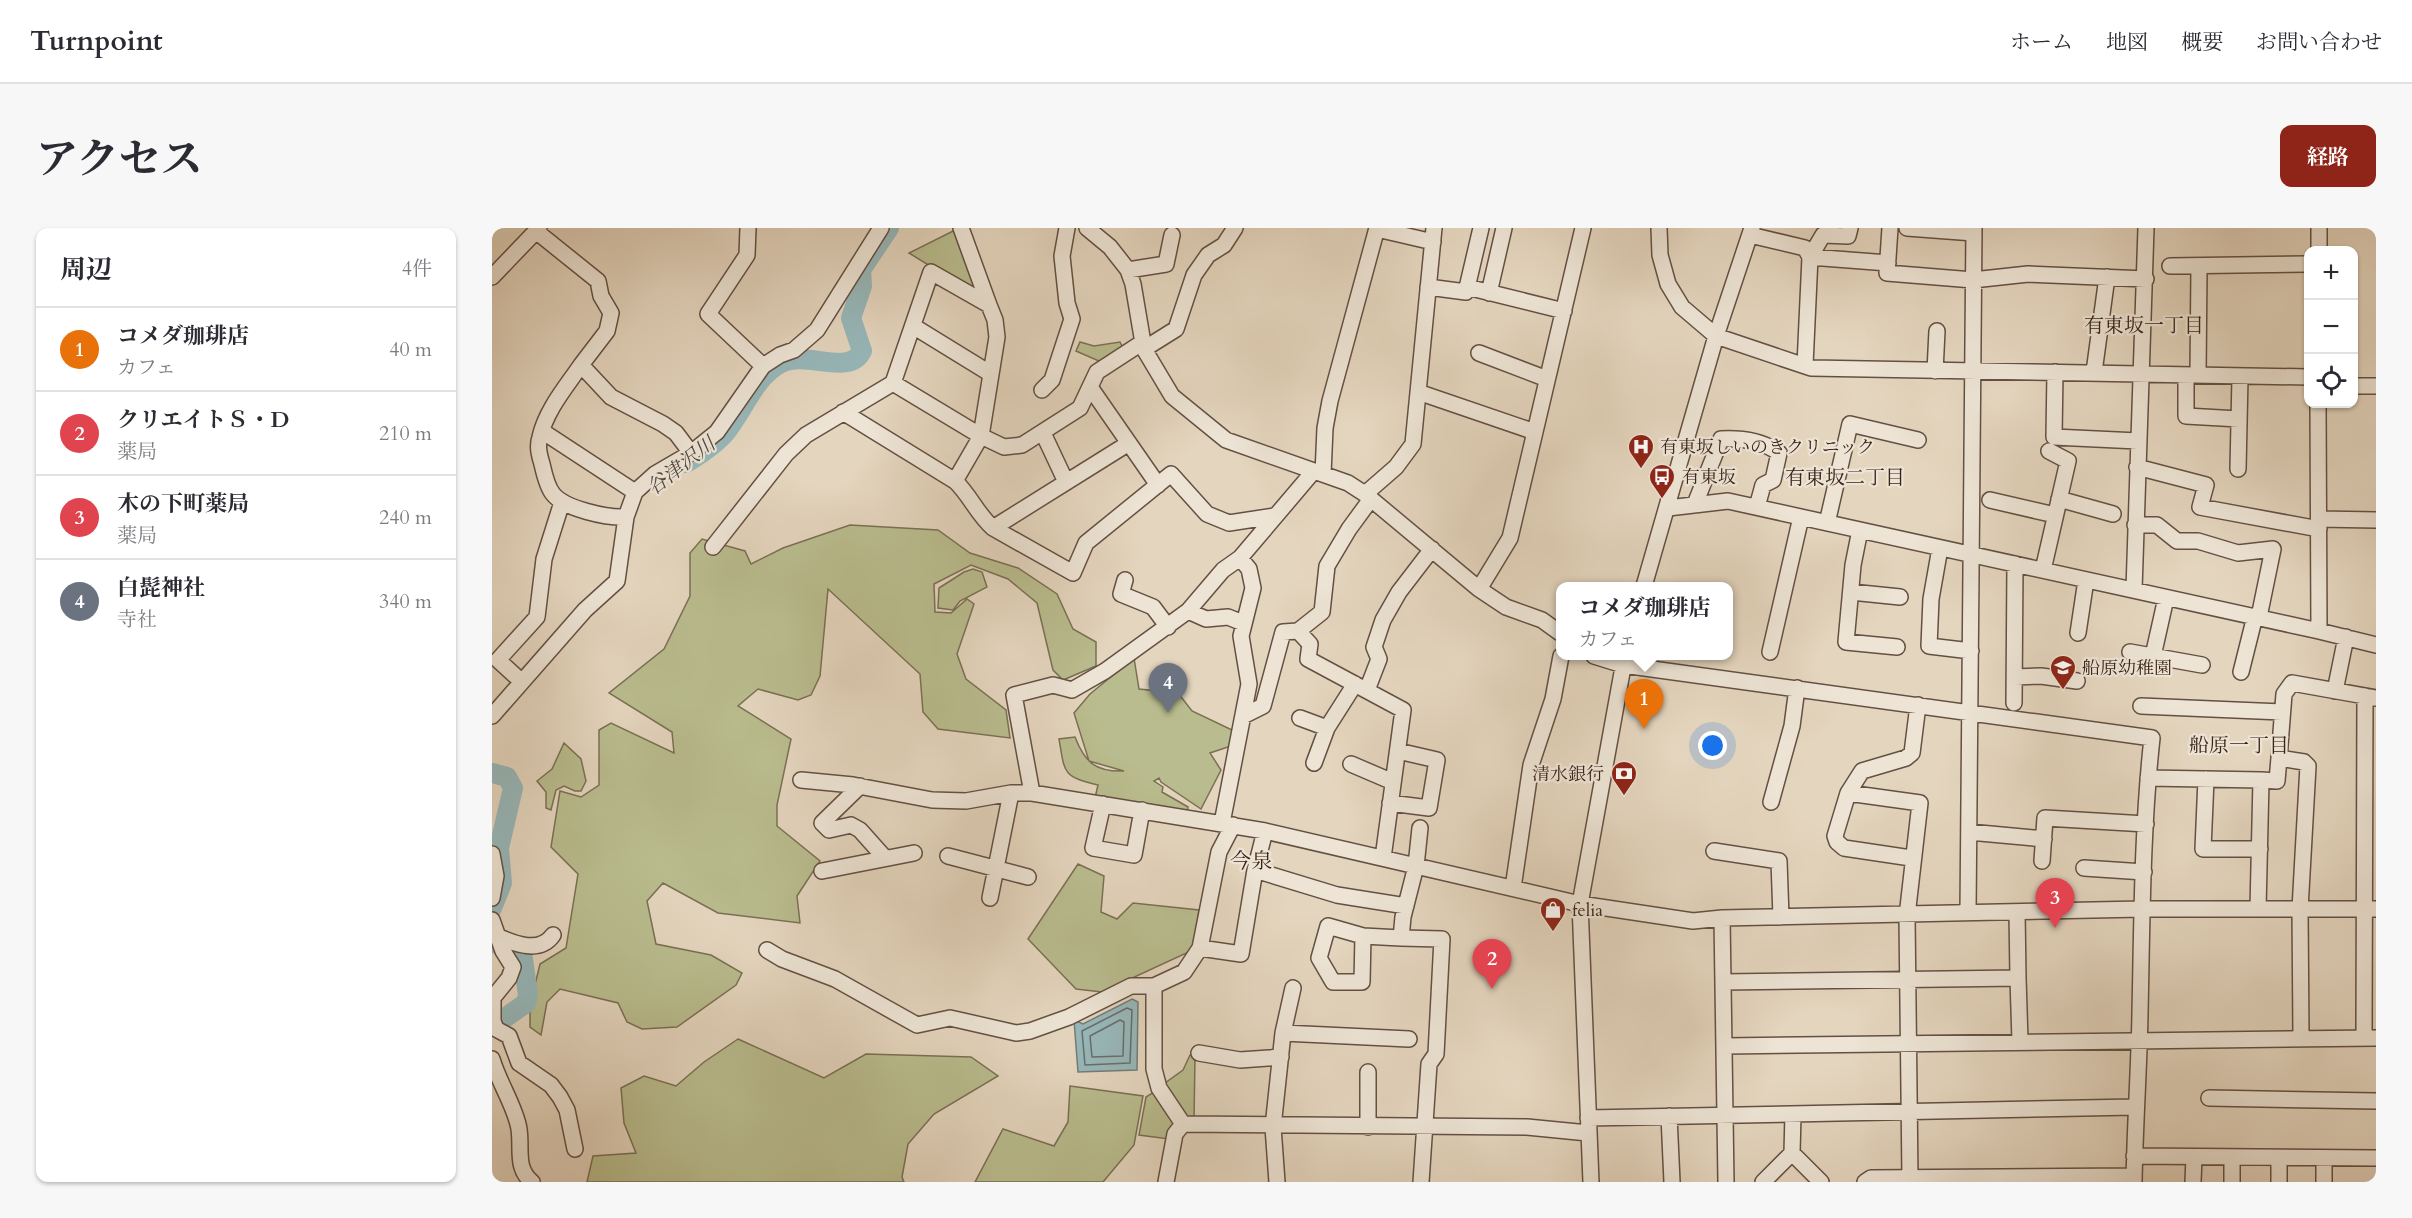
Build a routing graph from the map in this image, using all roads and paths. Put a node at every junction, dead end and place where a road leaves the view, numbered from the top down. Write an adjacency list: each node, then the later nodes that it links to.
1 (748, 228): 45 (street)
2 (881, 228): 45 (street)
3 (961, 228): 36 (street)
4 (1067, 228): 60 (street)
5 (1086, 228): 28 (street)
6 (1234, 228): 41 (street)
7 (1377, 228): 21 (street); 76 (street)
8 (1480, 228): 34 (street)
9 (1504, 228): 35 (street)
10 (1583, 228): 37 (street)
11 (1659, 228): 40 (street)
12 (1850, 228): 23 (street)
13 (1890, 228): 24 (street)
14 (1907, 228): 19 (street)
15 (2146, 228): 31 (street)
16 (2319, 228): 22 (street)
17 (534, 230): 29 (street); 44 (street)
18 (1751, 231): 23 (street); 40 (street)
19 (1974, 231): 32 (street)
20 (1172, 235): 28 (street)
21 (1434, 235): 33 (street)
22 (2319, 246)
23 (1810, 257): 24 (street); 43 (street)
24 (1888, 263): 32 (street)
25 (2304, 264): 27 (street)
26 (2170, 266): 27 (street)
27 (2199, 267): 52 (street)
28 (1128, 270): 41 (street)
29 (492, 277)
30 (2107, 277): 31 (street); 32 (street); 49 (street)
31 (2146, 279): 51 (street)
32 (1973, 280): 47 (street)
33 (1428, 287): 34 (street); 61 (street)
34 (1467, 287): 35 (street)
35 (1490, 293): 37 (street)
36 (989, 305): 38 (street); 50 (street)
37 (1564, 311): 55 (street)
38 (913, 326): 50 (street); 56 (street)
39 (1937, 332): 46 (street)
40 (1716, 336): 43 (street); 87 (street)
41 (1144, 346): 59 (street); 76 (street)
42 (1479, 353): 55 (street)
43 (1805, 364): 46 (street)
44 (581, 365): 65 (street); 73 (street)
45 (763, 366): 73 (street)
46 (1935, 371): 47 (street)
47 (1972, 372): 48 (street); 102 (street)
48 (2055, 372): 49 (street); 70 (street)
49 (2094, 372): 51 (street)
50 (991, 374): 68 (street)
51 (2140, 375): 52 (street); 70 (street)
52 (2192, 375): 53 (street); 64 (street)
53 (2240, 377): 54 (street); 64 (street)
54 (2304, 377)
55 (1548, 380): 66 (street)
56 (893, 383): 63 (street); 68 (street)
57 (2358, 386): 58 (street)
58 (2376, 386)
59 (1090, 387): 67 (street); 71 (street)
60 (1042, 390)
61 (1418, 392): 66 (street); 81 (street)
62 (2318, 408): 95 (street)
63 (843, 412): 77 (street); 99 (street)
64 (2240, 419): 75 (street)
65 (542, 431): 80 (street); 84 (street)
66 (1535, 432): 109 (street)
67 (1043, 433): 68 (street); 78 (street)
68 (981, 436): 77 (street)
69 (1918, 440): 94 (street)
70 (2138, 441): 74 (street)
71 (1129, 443): 78 (street); 79 (street)
72 (2049, 451): 82 (street)
73 (691, 453): 80 (street)
74 (2137, 467): 95 (street); 96 (street)
75 (2238, 469)
76 (1318, 473): 81 (street); 90 (street)
77 (955, 481): 97 (street)
78 (1066, 482): 97 (street)
79 (1158, 485): 90 (street); 97 (street)
80 (635, 492): 91 (street)
81 (1368, 496): 101 (street); 120 (street)
82 (2059, 499): 88 (street); 89 (street)
83 (1990, 500): 89 (street)
84 (562, 502): 91 (street); 135 (street)
85 (1695, 504): 86 (street); 86 (street); 87 (street)
86 (1757, 507): 92 (street)
87 (1668, 508): 108 (street)
88 (2114, 514)
89 (2055, 515): 105 (street)
90 (1274, 516): 103 (street)
91 (626, 517): 135 (street)
92 (1801, 517): 94 (street); 126 (street)
93 (2376, 520): 95 (street)
94 (1827, 522): 98 (street)
95 (2319, 524): 119 (street)
96 (2136, 525): 110 (street); 115 (street)
97 (993, 528)
98 (1860, 530): 100 (street); 111 (street)
99 (713, 547)
100 (1940, 548): 102 (street); 125 (street)
101 (1431, 549): 109 (street); 136 (street)
102 (1973, 555): 104 (street); 125 (street)
103 (1240, 558): 114 (street); 116 (street)
104 (2015, 564): 105 (street); 133 (street)
105 (2043, 570): 107 (street)
106 (1125, 580): 117 (street)
107 (2086, 580): 110 (street); 121 (street)
108 (1645, 582)
109 (1479, 589): 118 (street)
110 (2134, 590): 113 (street)
111 (1851, 592): 112 (street); 124 (street)
112 (1900, 597)
113 (2166, 598): 115 (street); 128 (street)
114 (1188, 611): 116 (street); 117 (street)
115 (2257, 617): 119 (street); 132 (street)
116 (1243, 623): 146 (street)
117 (1168, 627): 160 (street)
118 (1556, 630)
119 (2319, 630): 122 (street)
120 (1298, 631): 136 (street); 146 (street)
121 (2078, 633)
122 (2346, 638): 123 (street); 138 (street)
123 (2376, 645)
124 (1897, 647)
125 (1971, 651): 143 (street)
126 (1770, 652)
127 (2130, 652): 128 (street)
128 (2153, 656): 131 (street)
129 (1560, 660): 188 (street)
130 (1624, 660): 137 (street); 191 (street)
131 (2202, 665)
132 (2241, 672)
133 (2015, 677): 134 (street); 140 (street)
134 (2077, 681)
135 (522, 682): 145 (street)
136 (1361, 687): 148 (street); 149 (street)
137 (1797, 688): 141 (street); 162 (street)
138 (2335, 691): 139 (street); 144 (street)
139 (2371, 697): 196 (street)
140 (2014, 703)
141 (1918, 705): 143 (street); 161 (street)
142 (2141, 706): 144 (street)
143 (1971, 712): 153 (street); 170 (street)
144 (2282, 712): 150 (street)
145 (492, 716)
146 (1244, 716): 166 (street)
147 (1300, 718): 148 (street)
148 (1327, 728): 151 (street)
149 (1398, 751): 157 (street); 163 (street)
150 (2279, 758): 156 (street); 195 (street)
151 (1314, 763)
152 (1352, 764): 157 (street)
153 (2148, 778): 154 (street); 167 (street)
154 (2206, 779): 156 (street); 172 (street)
155 (801, 780): 158 (street)
156 (2261, 780): 172 (street)
157 (1394, 782): 163 (street)
158 (860, 786): 159 (street); 177 (street)
159 (1011, 793): 160 (street); 183 (street)
160 (1032, 793): 164 (street)
161 (1848, 793): 179 (street); 179 (street)
162 (1771, 802)
163 (1390, 803): 178 (street)
164 (1103, 804): 165 (street); 165 (street)
165 (1142, 810): 166 (street)
166 (1228, 824): 169 (street); 207 (street)
167 (2146, 824): 171 (street); 186 (street)
168 (1420, 828): 181 (street)
169 (1265, 831): 178 (street); 184 (street)
170 (1969, 832): 171 (street); 198 (street)
171 (2044, 839): 180 (street)
172 (2260, 849): 194 (street)
173 (1713, 852): 200 (street)
174 (914, 853): 177 (street)
175 (492, 854): 189 (street)
176 (948, 856): 183 (street)
177 (885, 858): 185 (street)
178 (1383, 858): 181 (street)
179 (1911, 858): 199 (street)
180 (2042, 861)
181 (1416, 866): 188 (street); 192 (street)
182 (2084, 868): 186 (street)
183 (996, 869): 187 (street); 190 (street)
184 (1255, 870): 192 (street); 207 (street)
185 (822, 871)
186 (2144, 872): 193 (street)
187 (1028, 877)
188 (1513, 888): 191 (street)
189 (492, 898)
190 (990, 898)
191 (1580, 903): 201 (street); 236 (street)
192 (1406, 906): 206 (street)
193 (2142, 909): 194 (street); 197 (street); 220 (street)
194 (2258, 909): 195 (street)
195 (2300, 909): 196 (street); 217 (street)
196 (2370, 909): 218 (street)
197 (2017, 912): 198 (street); 209 (street)
198 (1968, 913): 199 (street)
199 (1907, 916): 200 (street); 210 (street)
200 (1781, 917): 201 (street)
201 (1722, 918): 211 (street)
202 (492, 920): 204 (street)
203 (553, 935): 204 (street)
204 (497, 936): 214 (street)
205 (1363, 936): 206 (street)
206 (1401, 938): 239 (street)
207 (1200, 948): 212 (street)
208 (767, 950): 212 (street)
209 (2018, 978): 210 (street); 221 (street)
210 (1908, 979): 211 (street); 222 (street)
211 (1723, 982): 223 (street)
212 (1154, 986): 235 (street)
213 (1293, 988): 216 (street)
214 (493, 998): 215 (street)
215 (494, 1033): 240 (street)
216 (1283, 1033): 219 (street); 225 (street)
217 (2301, 1038): 218 (street); 220 (street)
218 (2370, 1038)
219 (1409, 1039)
220 (2139, 1039): 221 (street); 230 (street)
221 (2020, 1041): 222 (street)
222 (1910, 1042): 223 (street); 231 (street)
223 (1725, 1046): 232 (street)
224 (1199, 1053): 225 (street)
225 (1281, 1058): 237 (street)
226 (492, 1059): 251 (street)
227 (1368, 1072): 238 (street)
228 (2209, 1098): 229 (street)
229 (2376, 1101)
230 (2134, 1107): 231 (street); 242 (street)
231 (1910, 1113): 233 (street); 248 (street)
232 (1725, 1114): 233 (street); 234 (street); 257 (street)
233 (1794, 1114): 241 (street)
234 (1670, 1116): 236 (street); 256 (street)
235 (1183, 1124): 237 (street); 252 (street)
236 (1588, 1125): 239 (street); 255 (street)
237 (1273, 1127): 238 (street); 253 (street)
238 (1368, 1127): 239 (street)
239 (1423, 1127): 254 (street)
240 (574, 1149)
241 (1792, 1153): 258 (street); 259 (street)
242 (2134, 1156): 243 (street); 249 (street)
243 (2194, 1157): 244 (street); 261 (street)
244 (2232, 1158): 245 (street); 262 (street)
245 (2279, 1158): 246 (street); 263 (street)
246 (2324, 1158): 247 (street); 264 (street)
247 (2376, 1158)
248 (1910, 1179): 250 (street); 260 (street)
249 (2134, 1179): 250 (street)
250 (1977, 1181)
251 (532, 1182)
252 (1166, 1182)
253 (1276, 1182)
254 (1420, 1182)
255 (1591, 1182)
256 (1672, 1182)
257 (1726, 1182)
258 (1763, 1182)
259 (1821, 1182)
260 (1864, 1182)
261 (2193, 1182)
262 (2232, 1182)
263 (2279, 1182)
264 (2324, 1182)

